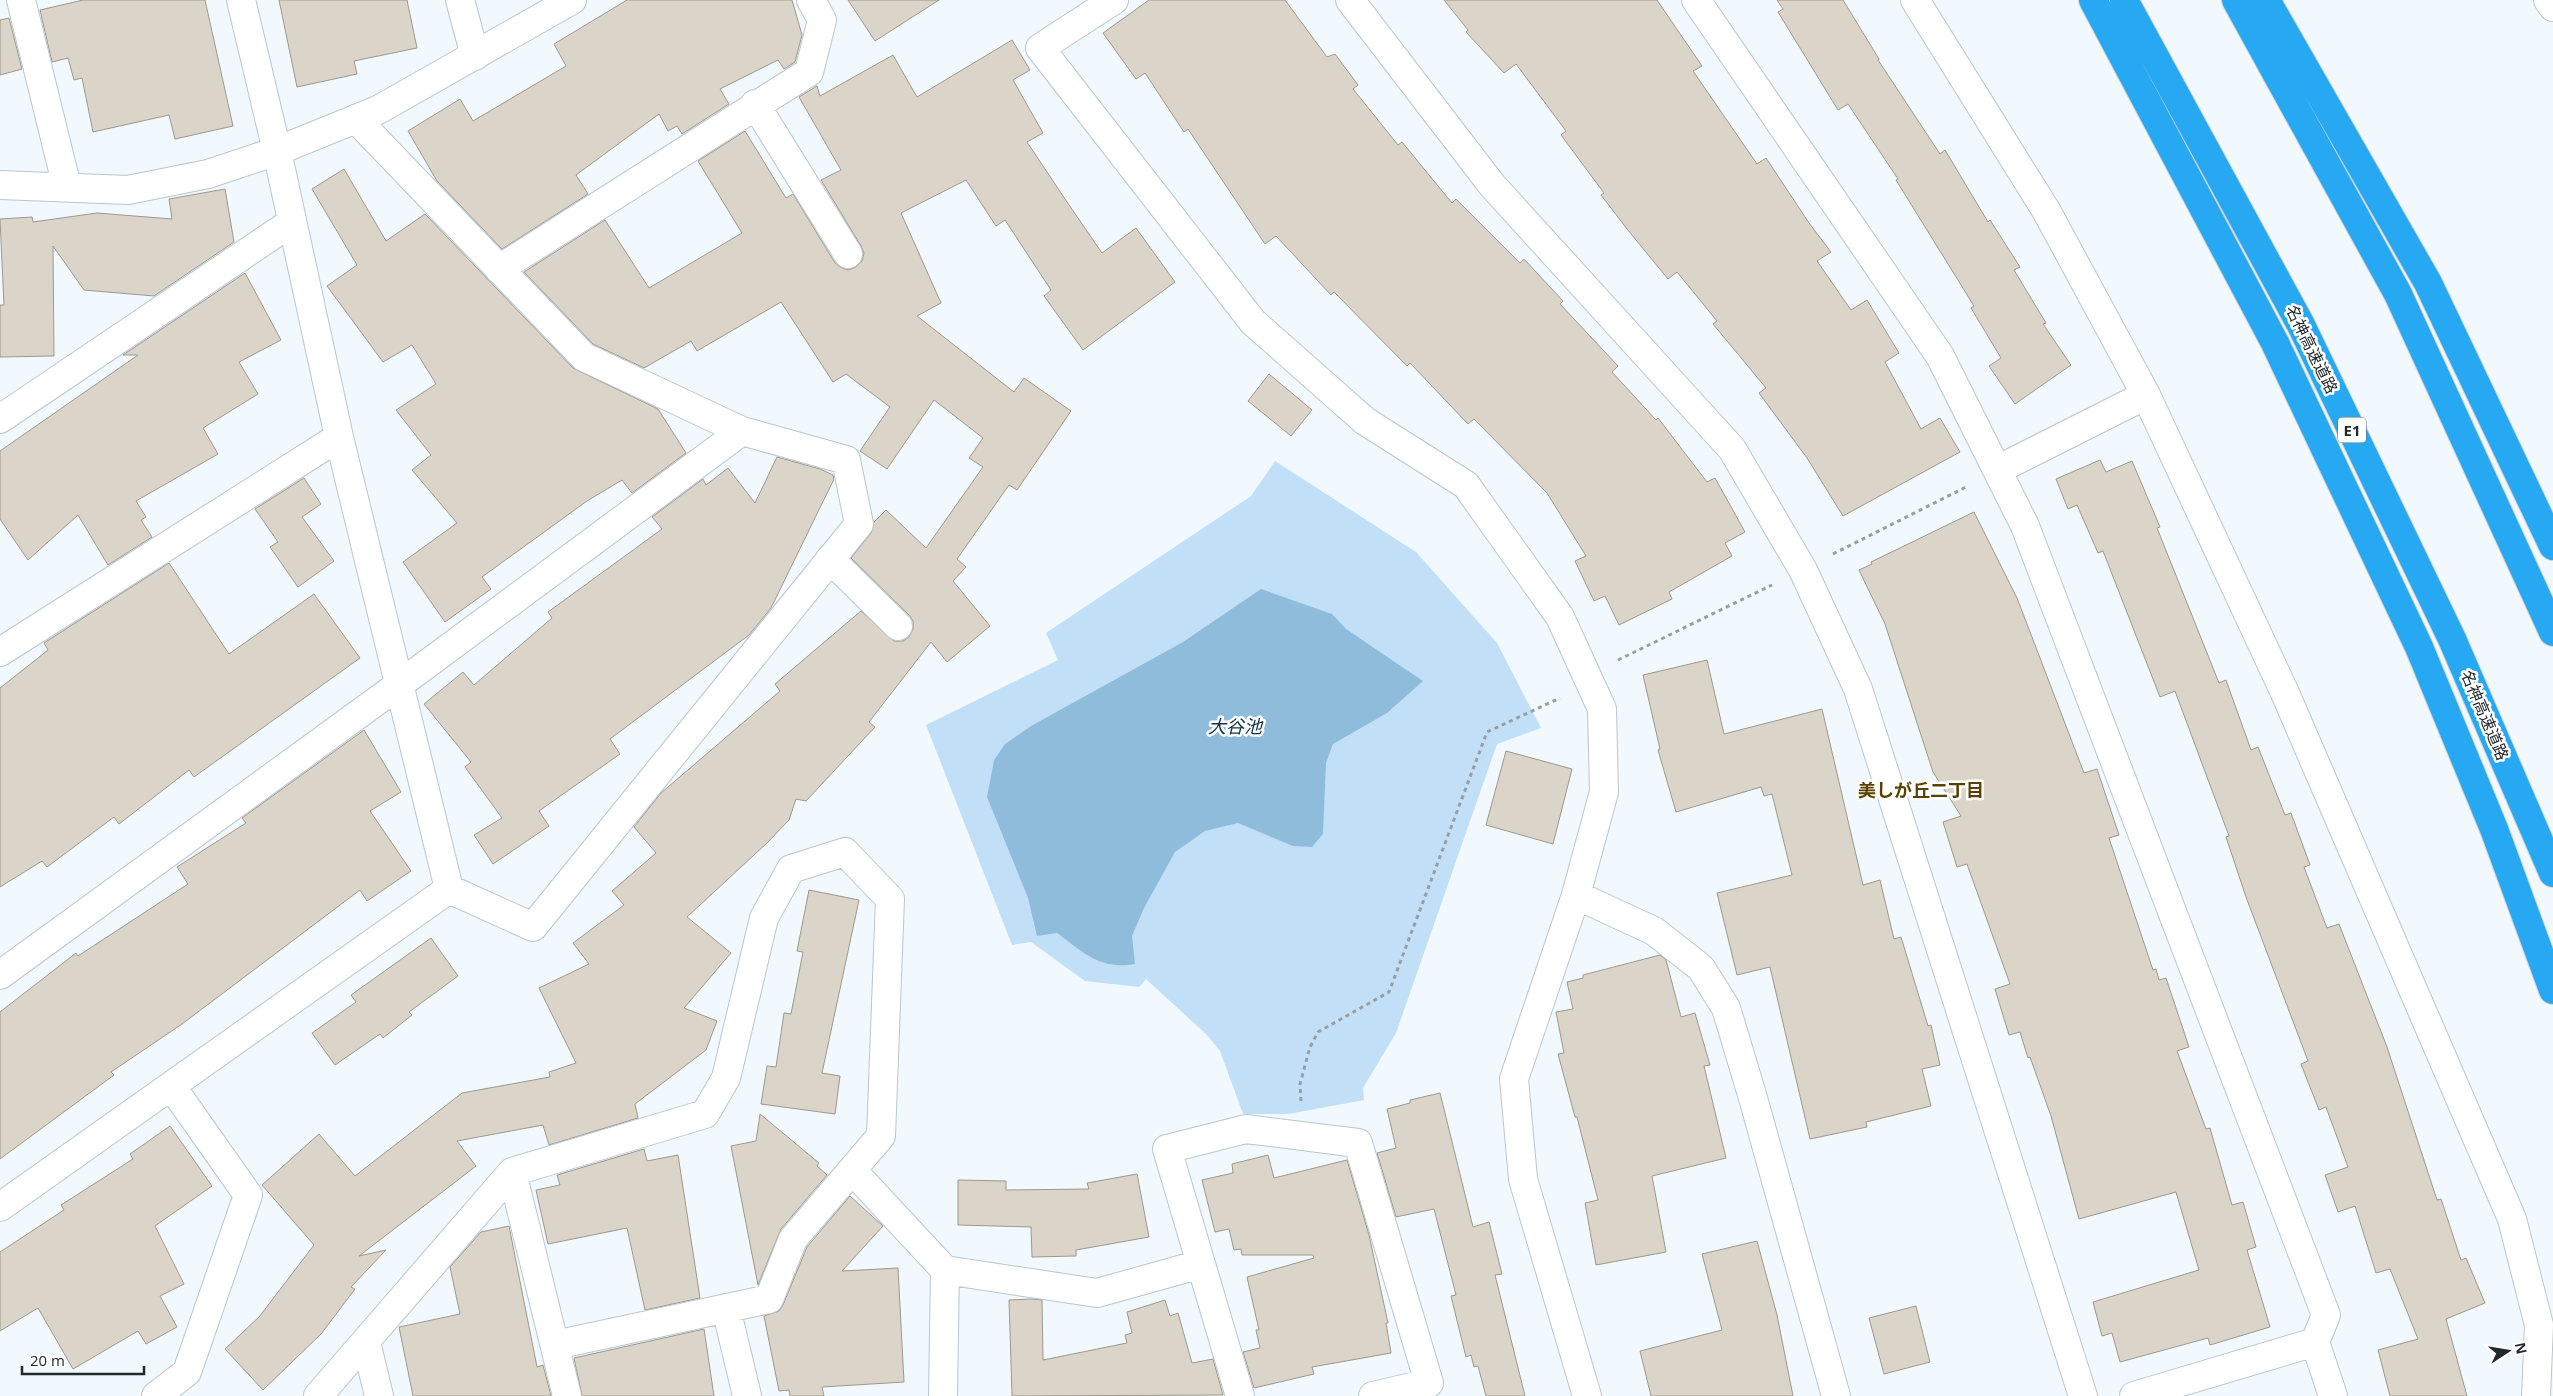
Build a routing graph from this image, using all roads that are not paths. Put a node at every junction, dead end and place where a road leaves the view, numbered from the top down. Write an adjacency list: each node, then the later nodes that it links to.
1 (22, 0): 21 (street)
2 (241, 0): 19 (street)
3 (460, 0): 16 (street)
4 (572, 0): 16 (street)
5 (811, 0): 17 (street)
6 (1114, 0): 38 (street)
7 (1350, 0): 61 (street)
8 (1696, 0): 29 (street)
9 (1915, 0): 25 (street)
10 (2093, 0): 40 (highway)
11 (2124, 0): 36 (highway, 名神高速道路 / E1)
12 (2236, 0): 33 (highway)
13 (2266, 0): 30 (highway)
14 (2548, 0): 15 (street)
15 (2553, 7)
16 (475, 56): 18 (street)
17 (755, 104): 23 (street); 24 (street)
18 (356, 119): 19 (street); 24 (street)
19 (277, 151): 21 (street); 22 (street)
20 (0, 185): 21 (street)
21 (67, 187)
22 (292, 222): 26 (street); 28 (street)
23 (848, 254)
24 (499, 269): 27 (street)
25 (2146, 395): 29 (street); 64 (street)
26 (0, 419)
27 (742, 431): 31 (street); 35 (street)
28 (339, 437): 34 (street); 35 (street)
29 (1998, 470): 49 (street)
30 (2553, 546)
31 (830, 559): 32 (street); 37 (street)
32 (898, 626)
33 (2553, 632)
34 (0, 652)
35 (400, 684): 37 (street); 39 (street)
36 (2553, 873)
37 (449, 889): 41 (street)
38 (1576, 895): 59 (street); 60 (street)
39 (0, 975)
40 (2553, 990)
41 (172, 1086): 44 (street); 51 (street)
42 (852, 1170): 43 (street); 46 (street); 47 (street)
43 (512, 1172): 48 (street); 50 (street)
44 (0, 1207)
45 (1201, 1264): 46 (street); 57 (street); 58 (street)
46 (945, 1270): 56 (street)
47 (726, 1308): 50 (street); 55 (street)
48 (366, 1342): 52 (street); 53 (street)
49 (2316, 1342): 62 (street); 63 (street)
50 (555, 1345): 54 (street)
51 (156, 1396)
52 (318, 1396)
53 (379, 1396)
54 (567, 1396)
55 (747, 1396)
56 (943, 1396)
57 (1240, 1396)
58 (1373, 1396)
59 (1587, 1396)
60 (1836, 1396)
61 (2083, 1396)
62 (2134, 1396)
63 (2333, 1396)
64 (2536, 1396)

